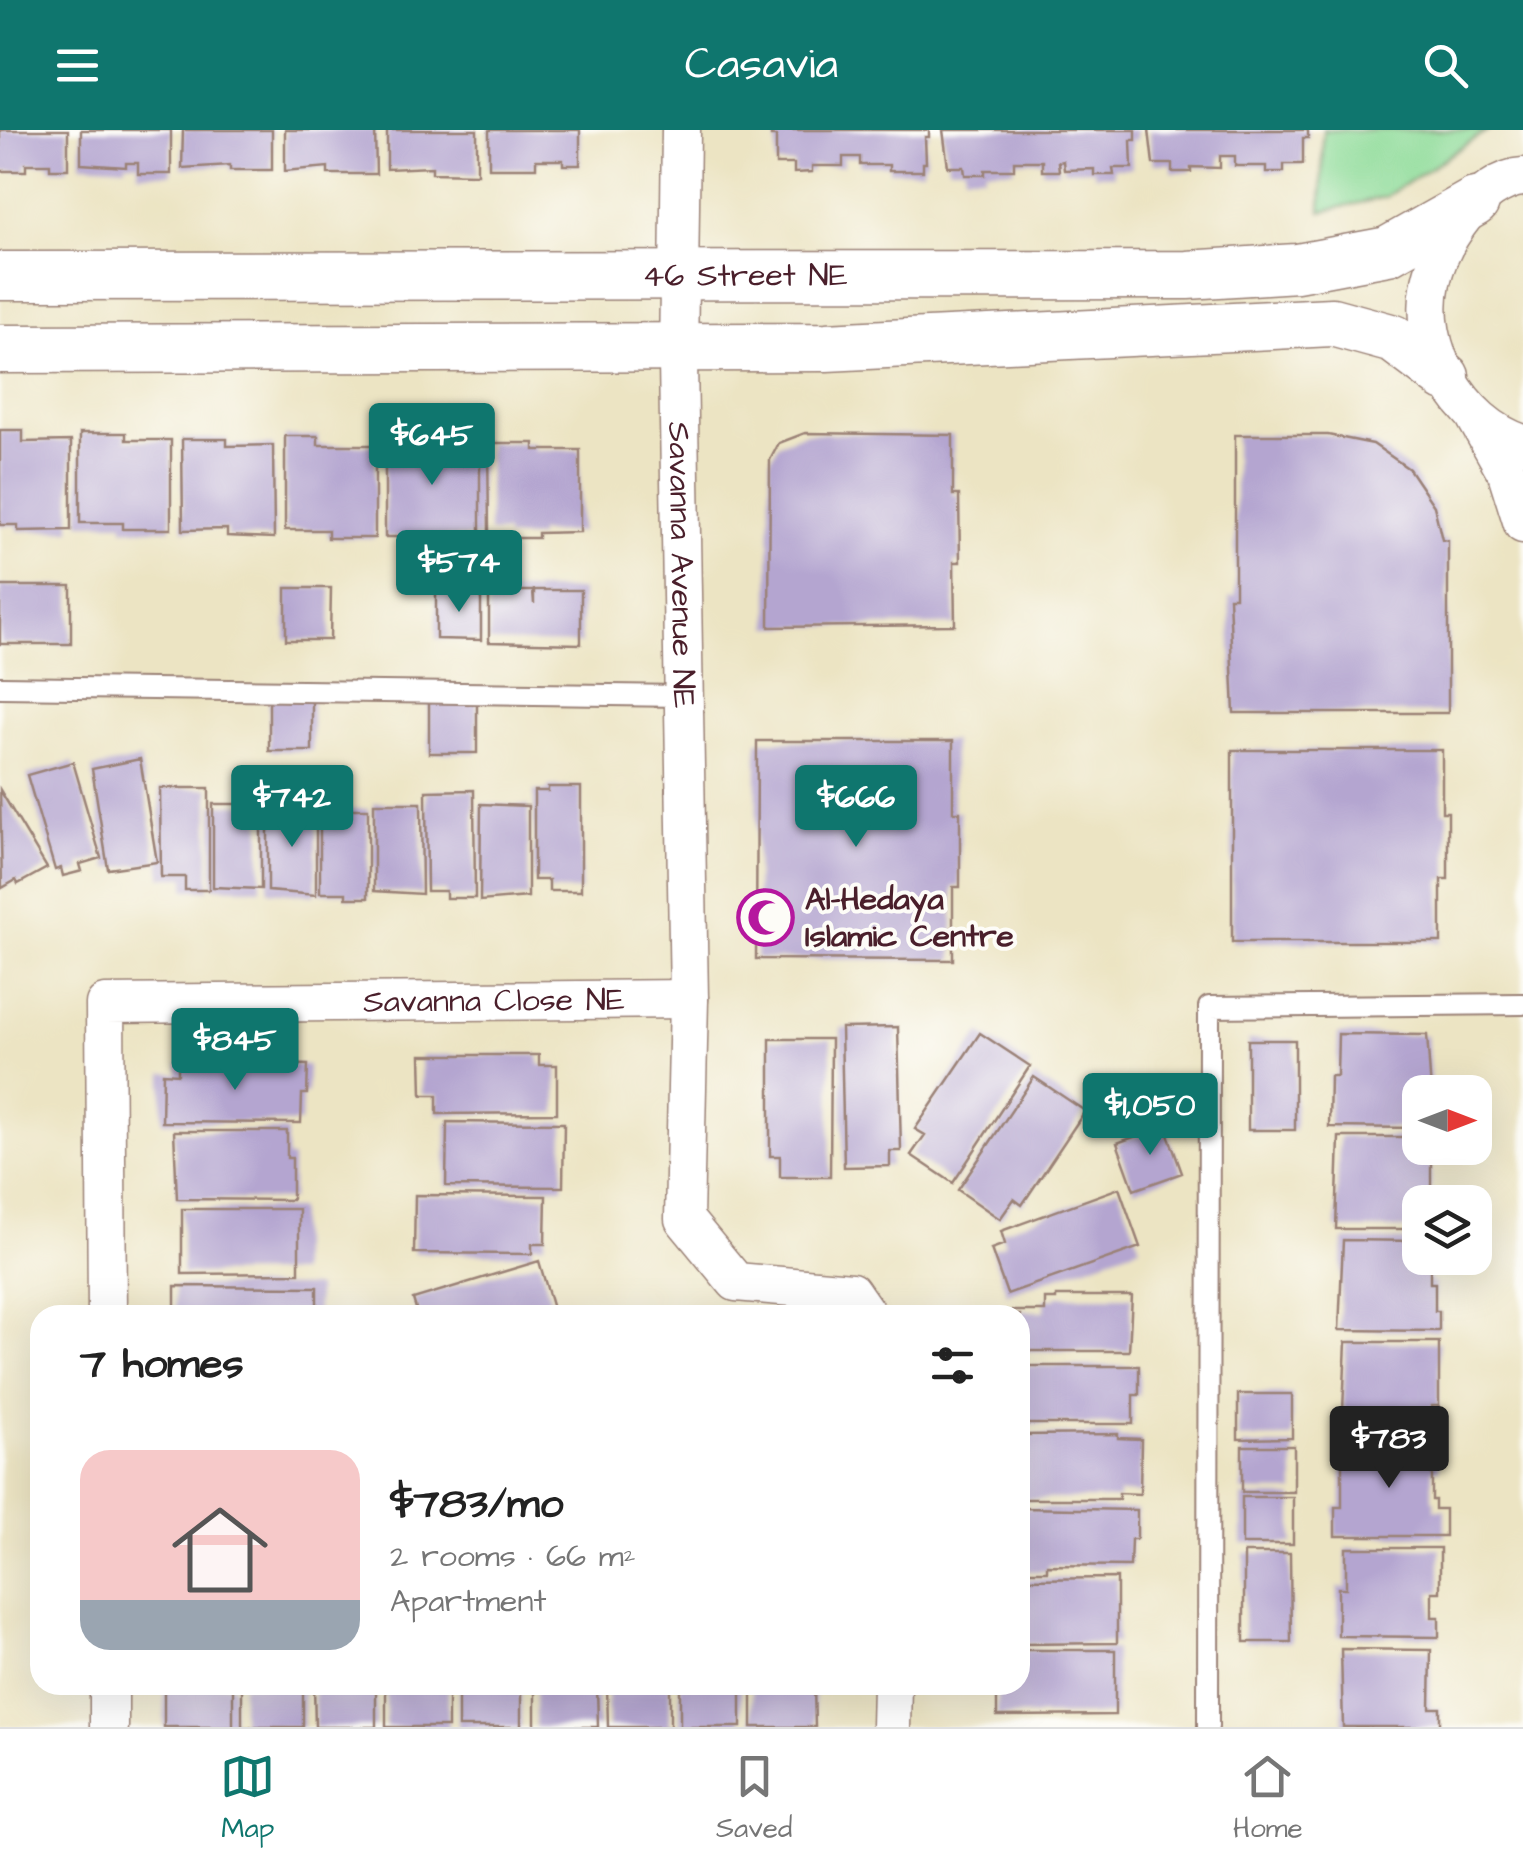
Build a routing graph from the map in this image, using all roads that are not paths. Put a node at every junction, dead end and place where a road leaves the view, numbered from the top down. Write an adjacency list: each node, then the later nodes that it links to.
1 (680, 130): 5 (street, Savanna Avenue NE)
2 (1523, 177): 3 (street)
3 (1475, 202): 5 (street, 46 Street NE); 8 (street)
4 (0, 276): 5 (street, 46 Street NE)
5 (679, 277): 6 (street, Savanna Avenue NE)
6 (679, 348): 7 (street); 8 (street); 13 (street, Savanna Avenue NE)
7 (0, 349)
8 (1445, 377): 9 (street)
9 (1475, 416): 10 (street); 11 (street)
10 (1523, 444)
11 (1523, 524)
12 (0, 686): 13 (lane)
13 (684, 696): 14 (street, Savanna Avenue NE)
14 (689, 999): 16 (street, Savanna Close NE); 17 (street)
15 (1523, 1004): 22 (lane)
16 (107, 1305)
17 (860, 1305)
18 (109, 1695): 20 (street)
19 (892, 1695): 21 (street)
20 (109, 1727)
21 (891, 1727)
22 (1208, 1727)

